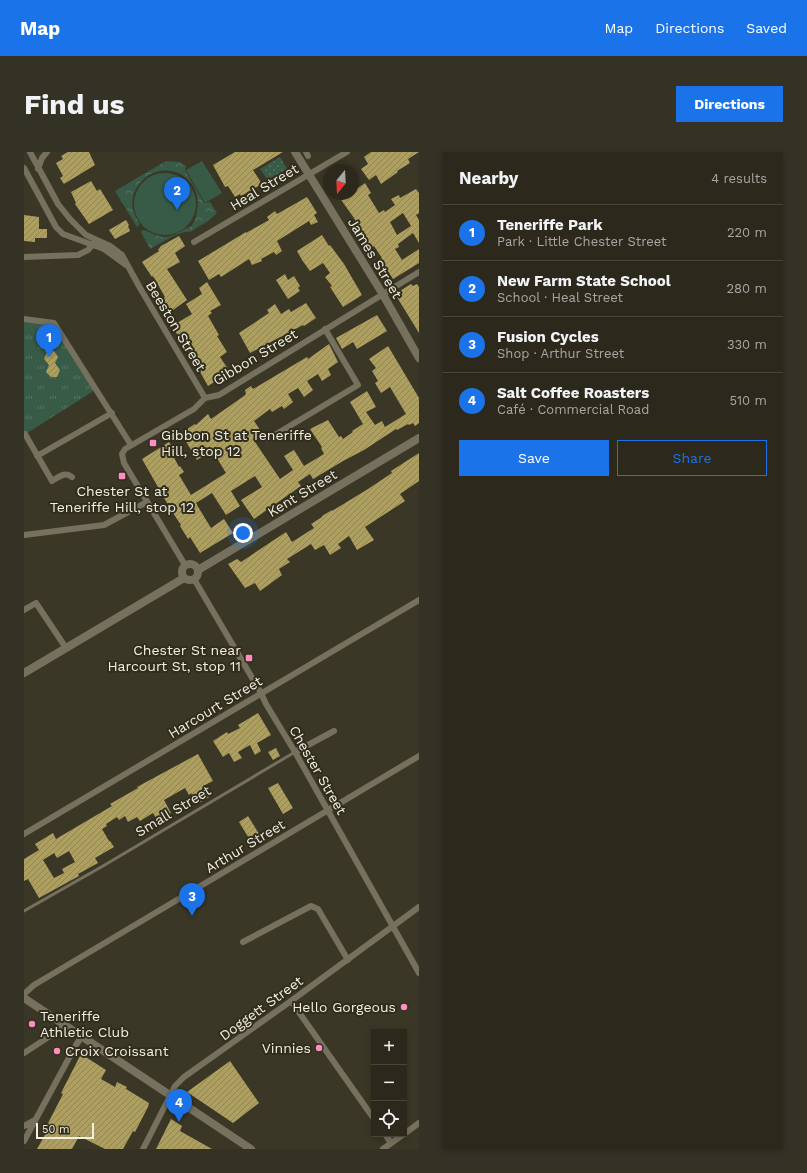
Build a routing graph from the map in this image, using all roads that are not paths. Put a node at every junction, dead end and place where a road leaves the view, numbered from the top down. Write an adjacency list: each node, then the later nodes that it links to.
1 (30, 152): 6 (street)
2 (47, 152): 6 (street)
3 (295, 152): 7 (street, James Street)
4 (347, 152): 7 (street, Heal Street)
5 (24, 168): 9 (street)
6 (38, 169): 9 (street)
7 (308, 175): 8 (street, Heal Street); 12 (street, James Street)
8 (194, 242)
9 (94, 243): 10 (street); 16 (street, Beeston Street)
10 (24, 257)
11 (419, 272): 12 (street, Gibbon Street)
12 (382, 294): 14 (street, Gibbon Street); 15 (street, James Street)
13 (24, 319): 17 (street)
14 (325, 329): 16 (street, Gibbon Street); 20 (street)
15 (419, 358)
16 (205, 398): 21 (street, Gibbon Street)
17 (112, 413): 21 (street); 22 (street)
18 (25, 434): 22 (street)
19 (419, 438): 27 (street, Kent Street)
20 (268, 439)
21 (131, 445): 24 (street, Gibbon Street)
22 (37, 456): 23 (street)
23 (72, 477)
24 (147, 502): 25 (street); 26 (street)
25 (24, 535)
26 (185, 565): 27 (street); 28 (street)
27 (198, 570): 29 (street)
28 (184, 578): 29 (street); 32 (street)
29 (194, 580): 34 (street, Chester Street)
30 (419, 600): 34 (street, Harcourt Street)
31 (24, 610): 32 (street)
32 (66, 648): 33 (street)
33 (24, 673)
34 (262, 693): 36 (street, Chester Street); 39 (street, Harcourt Street)
35 (334, 731): 36 (street, Small Street)
36 (295, 752): 38 (street, Chester Street); 41 (lane, Small Street)
37 (419, 756): 38 (street, Arthur Street)
38 (328, 810): 42 (street, Chester Street); 46 (street, Arthur Street)
39 (24, 834)
40 (419, 907): 42 (street, Doggett Street)
41 (24, 911)
42 (393, 926): 44 (street, Doggett Street); 45 (street, Chester Street)
43 (243, 942): 44 (street)
44 (348, 960): 48 (street, Doggett Street)
45 (419, 973)
46 (24, 994)
47 (24, 998): 49 (street)
48 (291, 1001): 52 (street, Doggett Street); 53 (street)
49 (62, 1024): 50 (street); 51 (street)
50 (82, 1036): 52 (street); 54 (street)
51 (24, 1053)
52 (171, 1095): 62 (street, Doggett Street); 63 (street)
53 (371, 1115)
54 (35, 1120): 56 (street); 60 (street)
55 (419, 1123): 57 (street)
56 (24, 1126)
57 (407, 1132)
58 (387, 1137): 61 (street)
59 (400, 1137): 61 (street)
60 (24, 1141)
61 (391, 1143): 64 (street)
62 (143, 1149)
63 (251, 1149)
64 (383, 1149)

